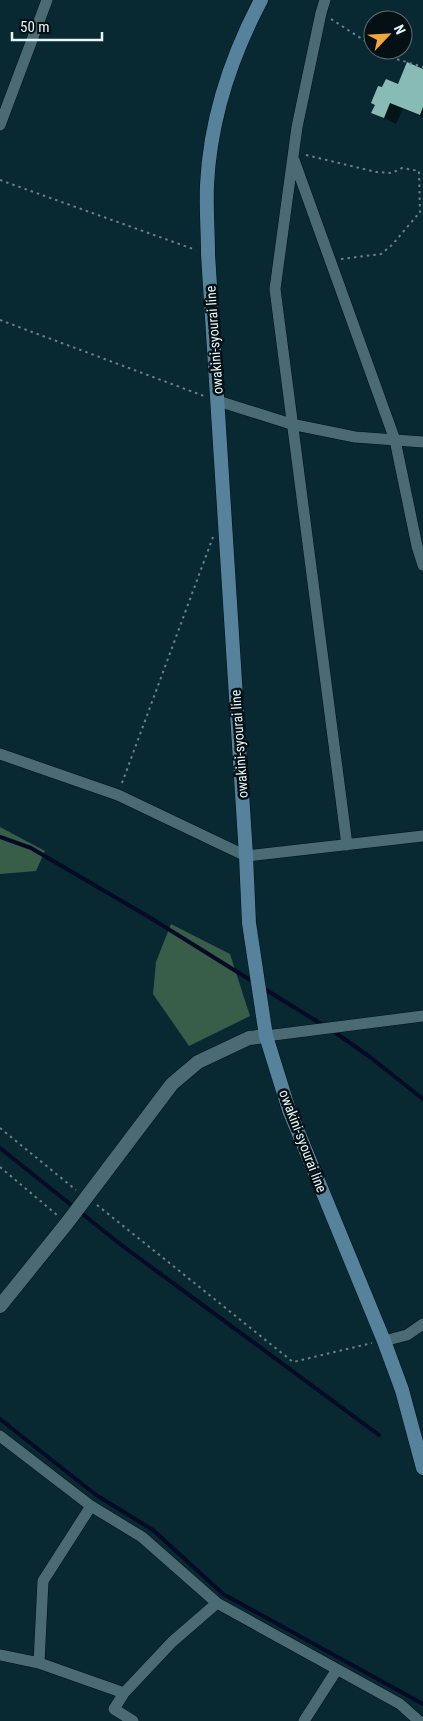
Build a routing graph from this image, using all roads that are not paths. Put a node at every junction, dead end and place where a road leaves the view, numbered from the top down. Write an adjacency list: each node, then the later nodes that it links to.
1 (47, 0): 4 (street)
2 (261, 0): 6 (main road, owakini-syourai line)
3 (325, 0): 5 (street)
4 (0, 126)
5 (293, 154): 7 (street); 8 (street)
6 (218, 402): 7 (street); 14 (main road, owakini-syourai line)
7 (291, 424): 8 (street); 13 (street)
8 (395, 440): 9 (street); 10 (street)
9 (423, 442)
10 (423, 565)
11 (0, 754): 14 (street)
12 (423, 836): 13 (street)
13 (348, 844): 14 (street)
14 (246, 856): 16 (main road, owakini-syourai line)
15 (423, 1016): 16 (street)
16 (266, 1036): 17 (street); 19 (main road, owakini-syourai line)
17 (0, 1306)
18 (423, 1324): 19 (street)
19 (384, 1341): 20 (main road, owakini-syourai line)
20 (418, 1425): 22 (main road, owakini-syourai line)
21 (0, 1436): 23 (street)
22 (423, 1468)
23 (91, 1506): 24 (street); 26 (street)
24 (217, 1603): 27 (street); 28 (street)
25 (0, 1655): 26 (street)
26 (39, 1664): 28 (street)
27 (336, 1671): 31 (street); 32 (street)
28 (124, 1692): 29 (street)
29 (115, 1716): 30 (street)
30 (133, 1721)
31 (304, 1721)
32 (419, 1721)

